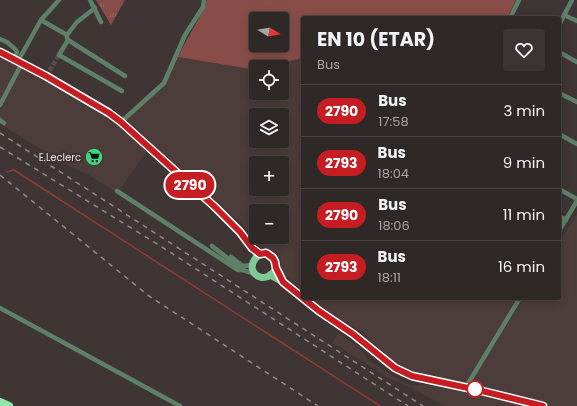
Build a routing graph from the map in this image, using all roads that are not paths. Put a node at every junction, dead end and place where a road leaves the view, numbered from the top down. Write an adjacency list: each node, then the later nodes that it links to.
1 (59, 0): 9 (street)
2 (90, 0): 6 (street)
3 (204, 0): 24 (street)
4 (519, 0): 8 (street)
5 (572, 0): 7 (street)
6 (94, 8): 11 (street); 13 (street)
7 (564, 15): 10 (street); 12 (street)
8 (511, 16)
9 (42, 20): 13 (street); 17 (street)
10 (561, 21)
11 (101, 22)
12 (577, 22)
13 (67, 38): 19 (street); 20 (street)
14 (0, 39): 17 (street)
15 (0, 52): 17 (main road)
16 (561, 53): 18 (street)
17 (18, 61): 23 (street); 24 (main road)
18 (577, 62)
19 (125, 76)
20 (122, 91)
21 (561, 94): 22 (street)
22 (577, 102)
23 (0, 105)
24 (121, 122): 33 (main road)
25 (561, 135): 26 (street)
26 (577, 144)
27 (561, 190): 29 (street)
28 (117, 191): 36 (street)
29 (577, 200): 31 (street)
30 (561, 217): 31 (street)
31 (566, 220): 32 (street)
32 (561, 228)
33 (257, 256): 34 (main road); 35 (main road)
34 (252, 265): 36 (street); 37 (main road)
35 (276, 268): 38 (main road); 39 (main road)
36 (243, 270): 37 (street)
37 (256, 274): 38 (main road)
38 (270, 275): 39 (main road)
39 (283, 282): 40 (main road)
40 (301, 296)
41 (305, 300): 44 (main road)
42 (519, 300): 44 (street)
43 (0, 308): 47 (street)
44 (466, 387): 48 (main road)
45 (0, 402): 46 (highway)
46 (9, 406)
47 (180, 406)
48 (543, 406)

